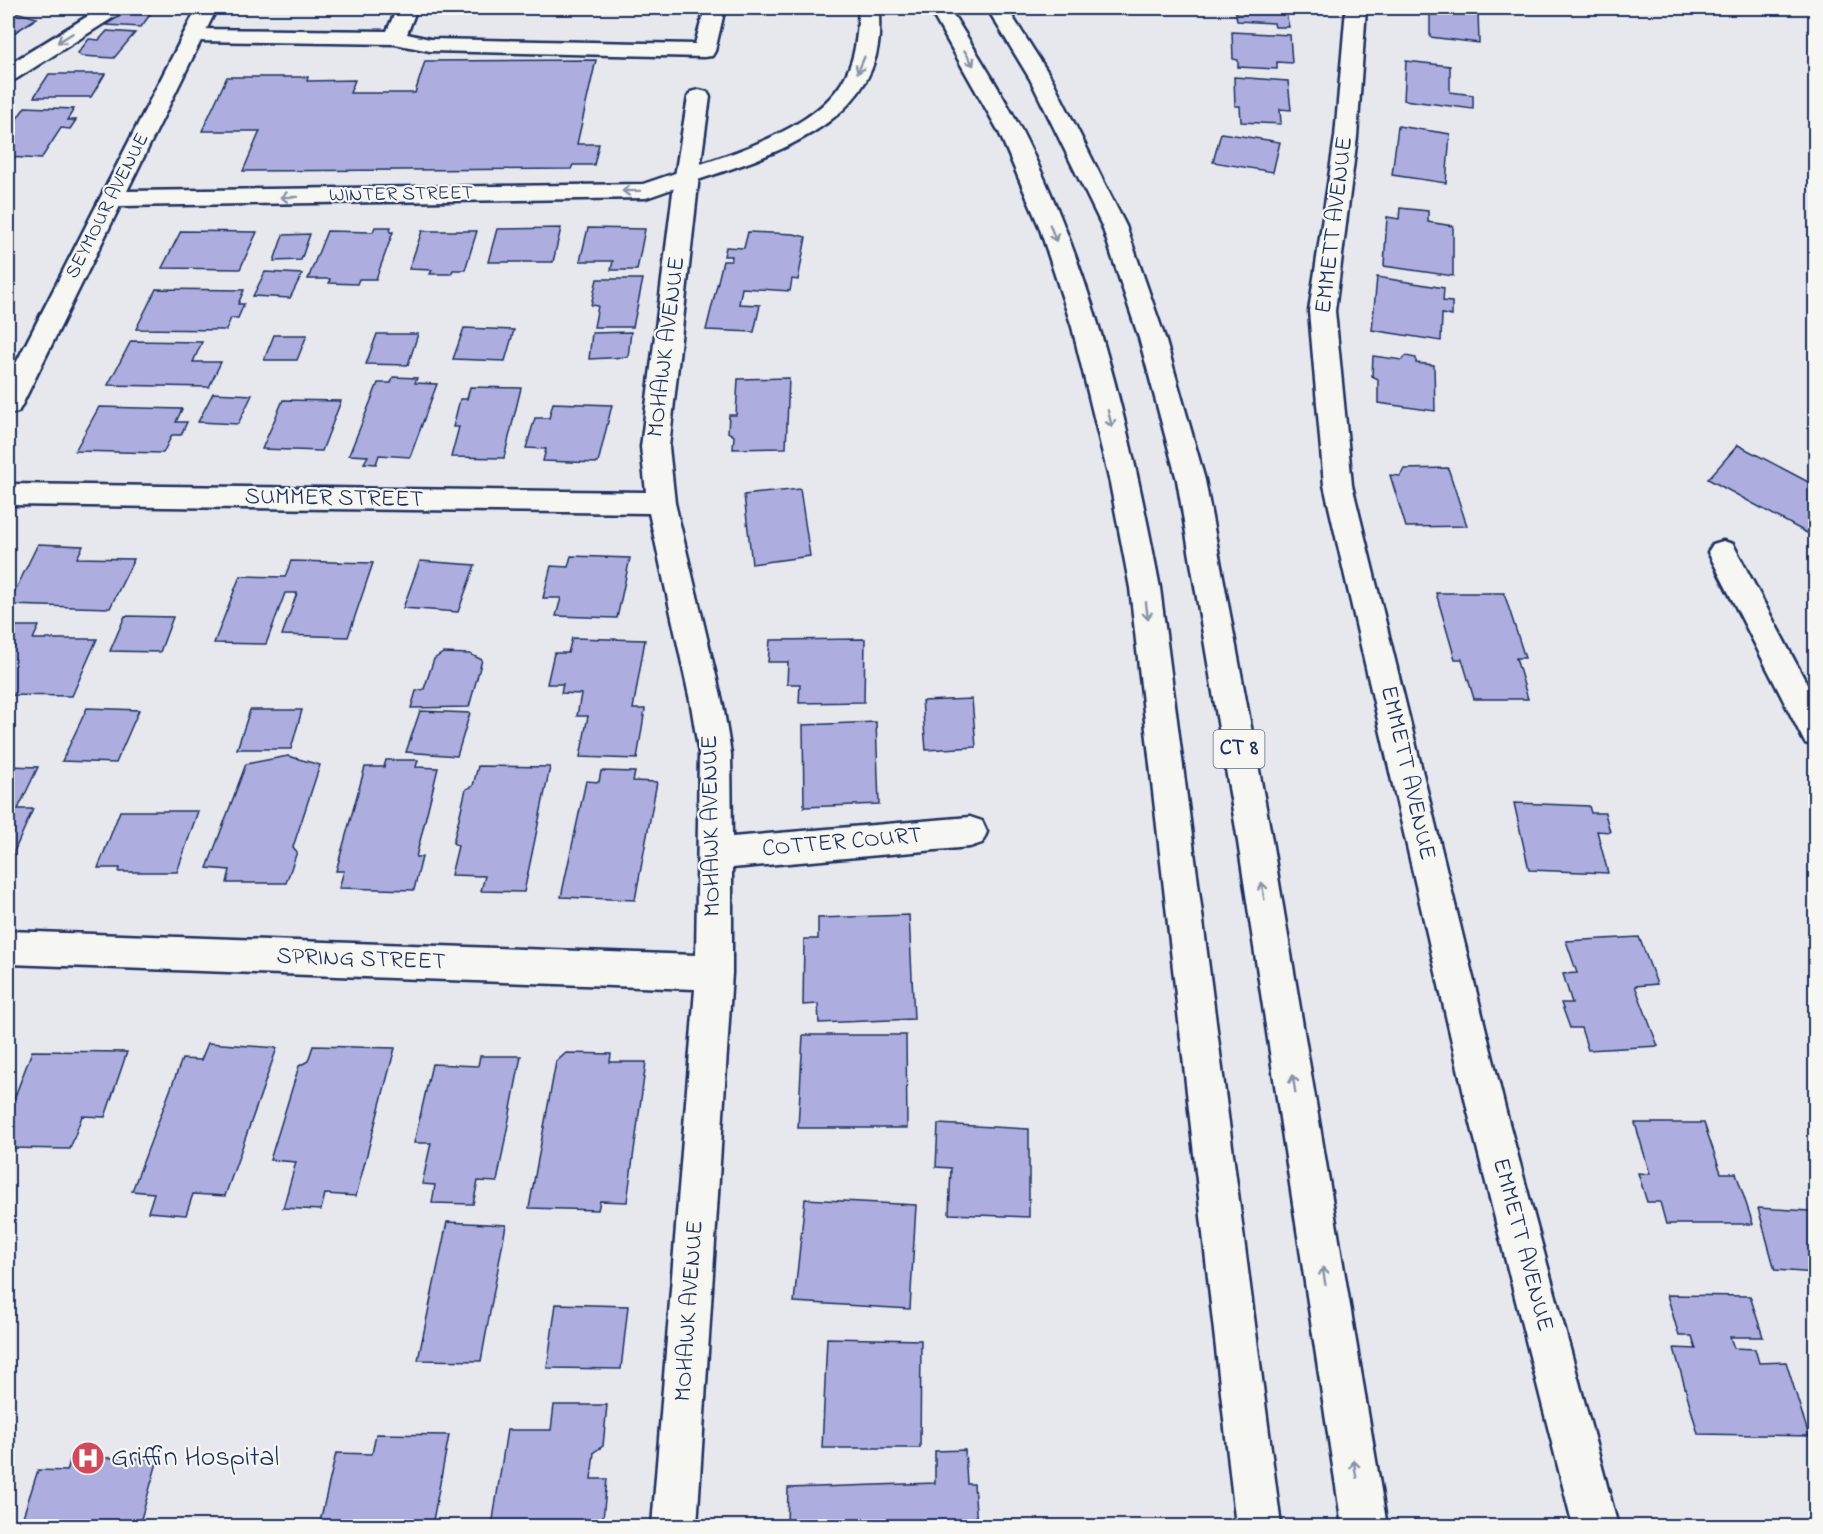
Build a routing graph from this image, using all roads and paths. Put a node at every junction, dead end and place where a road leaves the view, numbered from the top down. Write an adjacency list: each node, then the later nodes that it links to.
1 (115, 8): 11 (main road, one-way to 11)
2 (207, 8): 9 (main road, SEYMOUR AVENUE)
3 (407, 8): 10 (main road)
4 (715, 8): 10 (main road)
5 (869, 8): 13 (main road, WINTER STREET, one-way to 13)
6 (939, 8): 25 (main road, one-way to 25)
7 (997, 8): 26 (main road, CT 8, one-way to 7)
8 (1356, 8): 27 (main road, EMMETT AVENUE)
9 (194, 35): 10 (main road); 14 (main road, SEYMOUR AVENUE)
10 (395, 38)
11 (8, 74)
12 (699, 97): 13 (main road, MOHAWK AVENUE)
13 (687, 176): 14 (main road, WINTER STREET, one-way to 14); 17 (main road, MOHAWK AVENUE)
14 (112, 200): 15 (main road, SEYMOUR AVENUE)
15 (8, 405)
16 (8, 494): 17 (main road, SUMMER STREET)
17 (661, 503): 21 (main road, MOHAWK AVENUE)
18 (1724, 552): 19 (main road)
19 (1815, 733)
20 (970, 832): 21 (main road, COTTER COURT)
21 (713, 854): 23 (main road, MOHAWK AVENUE)
22 (8, 948): 23 (main road, SPRING STREET)
23 (714, 973): 24 (main road, MOHAWK AVENUE)
24 (674, 1527)
25 (1259, 1527)
26 (1365, 1527)
27 (1596, 1527)

